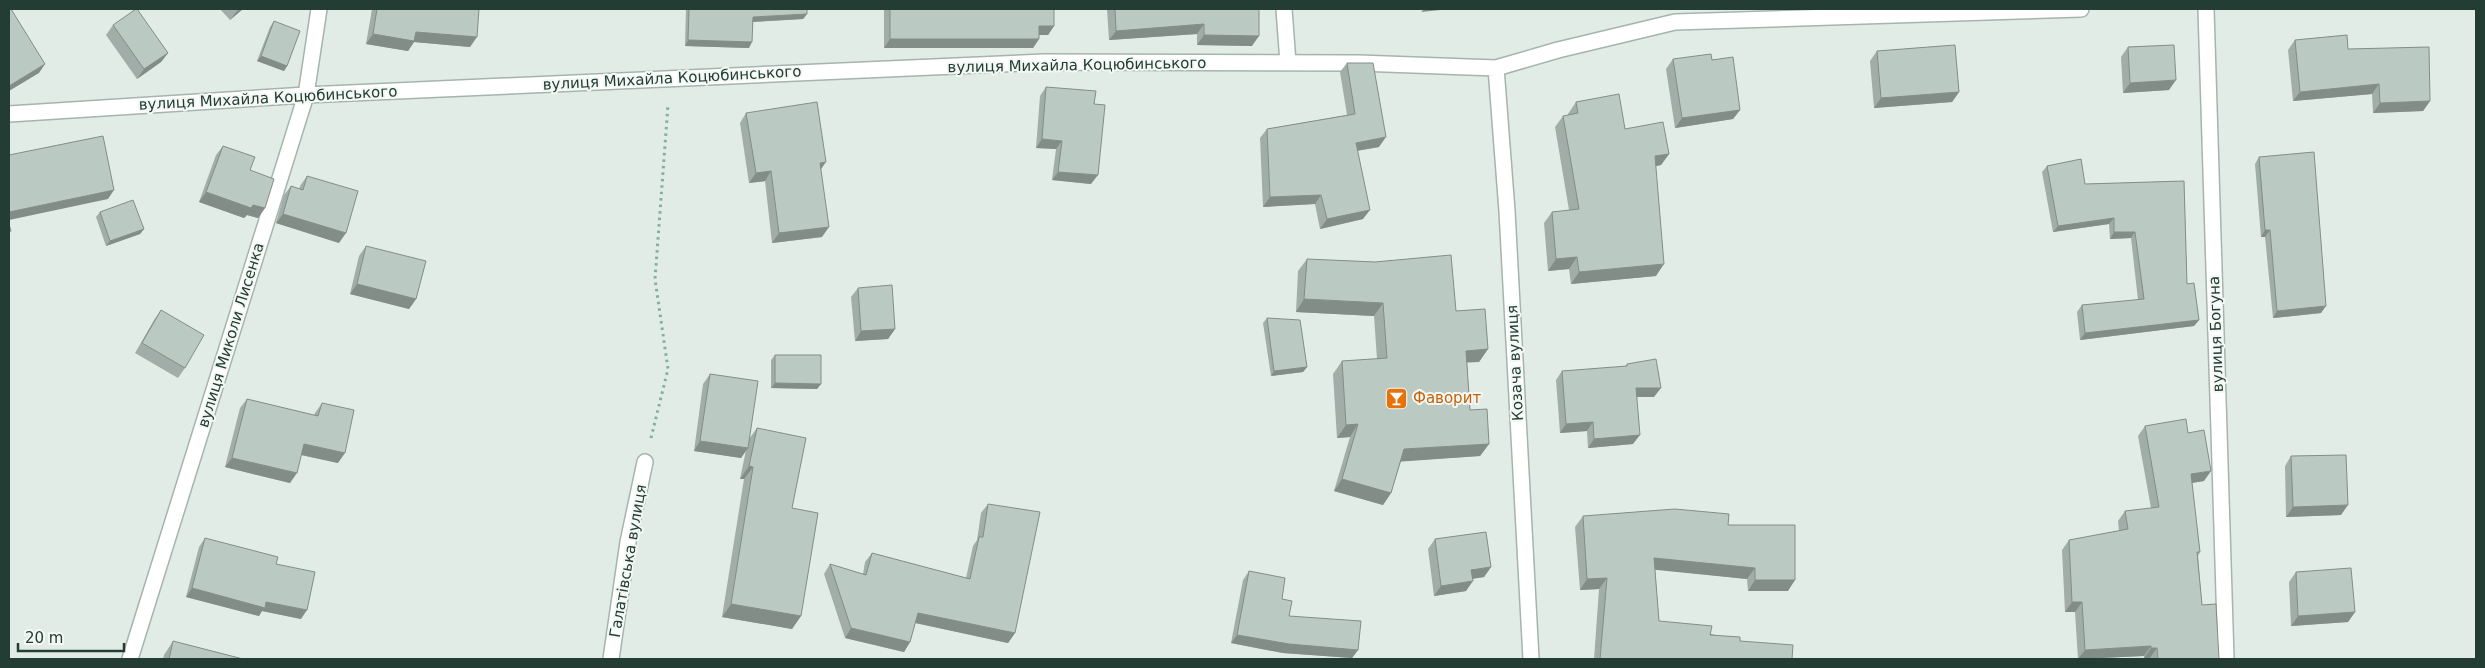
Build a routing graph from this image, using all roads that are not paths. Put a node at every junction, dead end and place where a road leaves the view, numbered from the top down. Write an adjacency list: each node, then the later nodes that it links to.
1 (319, 9): 8 (street, вулиця Миколи Лисенка)
2 (1284, 9): 6 (street)
3 (2080, 9): 5 (street, вулиця Михайла Коцюбинського)
4 (2206, 9): 14 (street, вулиця Богуна)
5 (1790, 14): 7 (street, вулиця Михайла Коцюбинського)
6 (1288, 64): 7 (street, вулиця Михайла Коцюбинського); 8 (street, вулиця Михайла Коцюбинського)
7 (1496, 68): 13 (street, Козача вулиця)
8 (306, 95): 9 (street, вулиця Михайла Коцюбинського); 11 (street, вулиця Миколи Лисенка)
9 (9, 114)
10 (645, 462): 12 (street, Галатівська вулиця)
11 (130, 659)
12 (611, 659)
13 (1531, 659)
14 (2226, 659)

